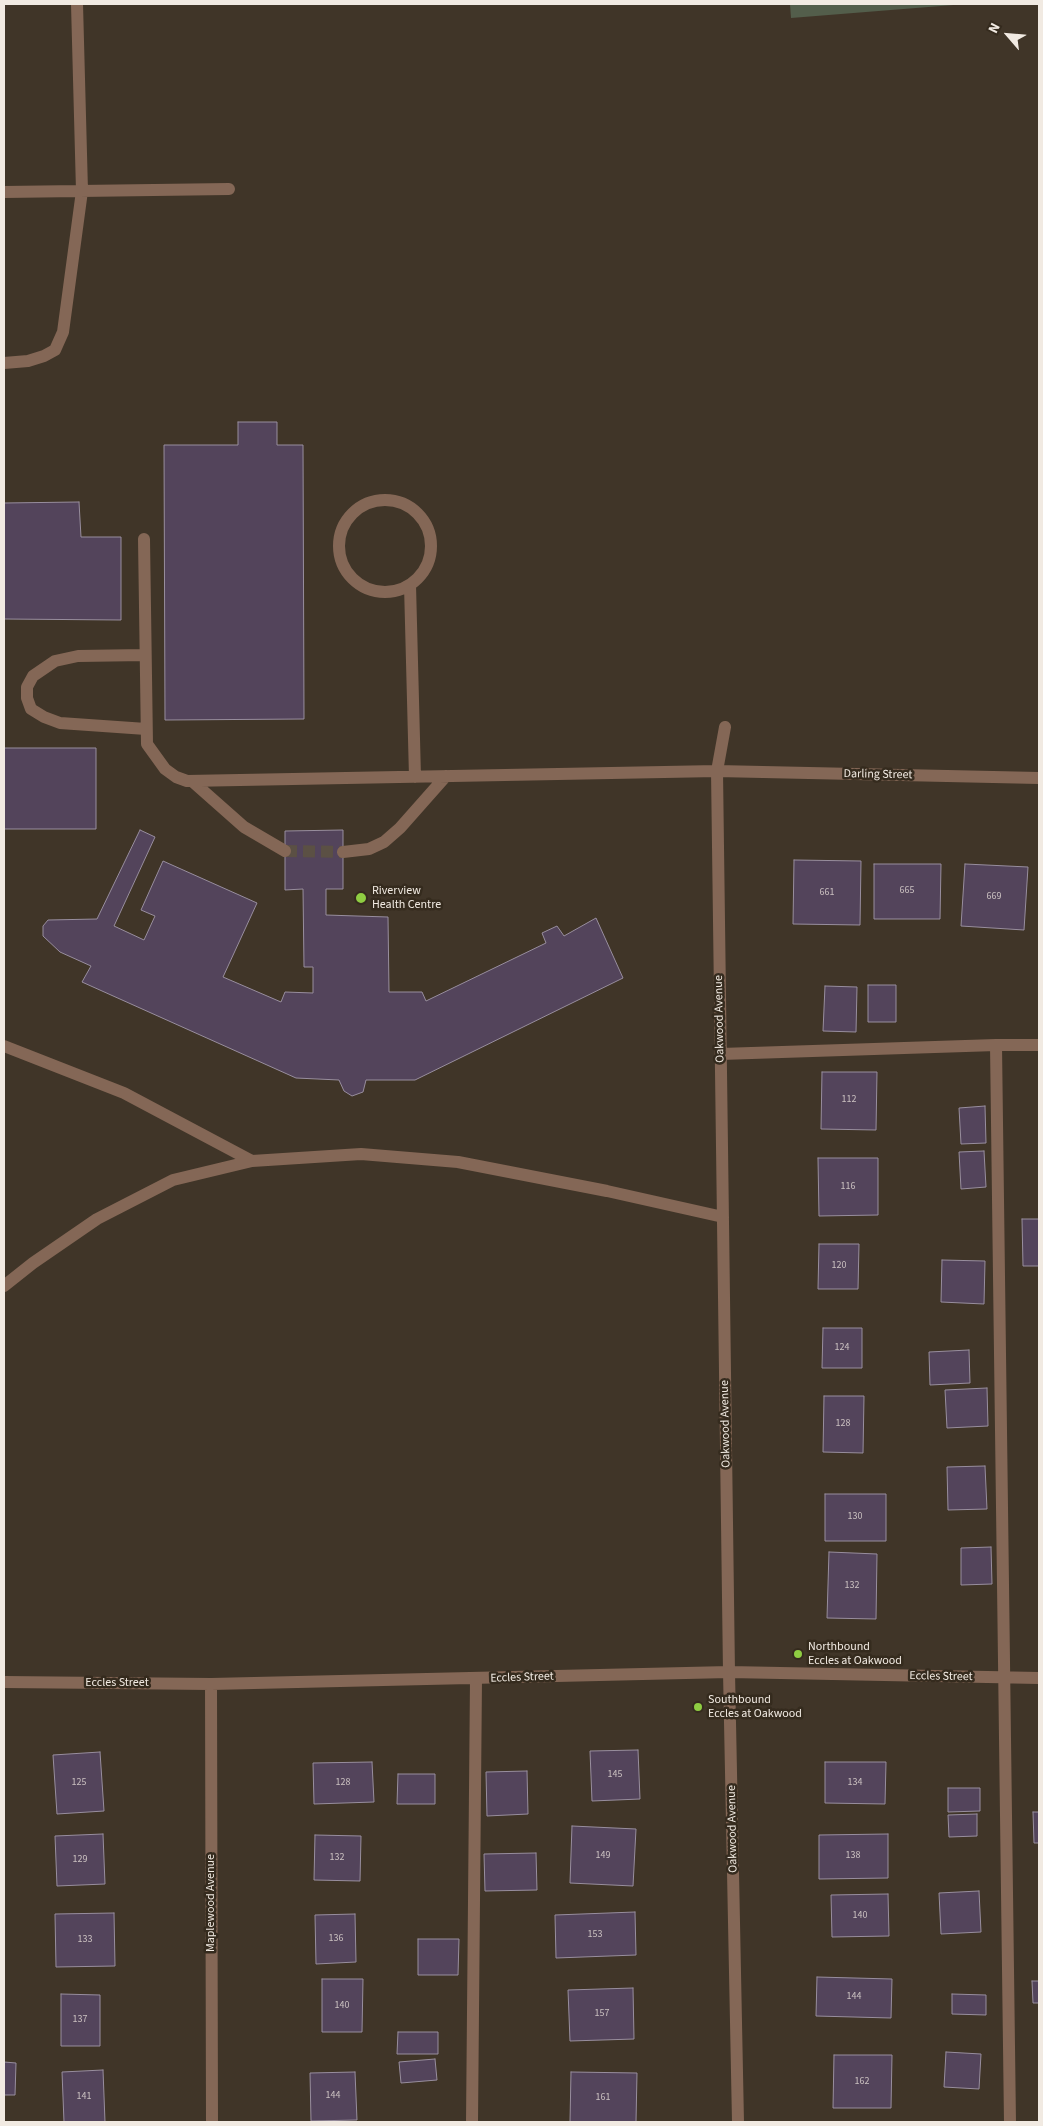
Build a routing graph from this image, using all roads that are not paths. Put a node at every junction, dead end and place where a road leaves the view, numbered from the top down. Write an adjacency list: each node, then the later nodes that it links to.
1 (77, 4): 3 (street)
2 (229, 189): 3 (street)
3 (82, 191): 4 (street); 5 (street)
4 (4, 192)
5 (4, 362)
6 (144, 539): 8 (street)
7 (410, 585): 7 (street); 13 (street)
8 (145, 655): 10 (street); 10 (street)
9 (725, 727): 11 (street, Oakwood Avenue)
10 (146, 729): 15 (street)
11 (717, 771): 12 (street, Darling Street); 14 (street, Darling Street); 21 (street, Oakwood Avenue)
12 (446, 776): 13 (street, Darling Street); 17 (street)
13 (415, 777): 15 (street, Darling Street)
14 (1039, 778)
15 (192, 781): 16 (street)
16 (285, 851)
17 (342, 852)
18 (996, 1045): 19 (street); 21 (street); 26 (street)
19 (1039, 1045)
20 (4, 1046): 22 (street)
21 (721, 1054): 23 (street, Oakwood Avenue)
22 (252, 1161): 23 (street); 24 (street)
23 (723, 1217): 25 (street, Oakwood Avenue)
24 (4, 1286)
25 (729, 1672): 26 (street, Eccles Street); 28 (street, Eccles Street); 33 (street, Oakwood Avenue)
26 (1004, 1678): 27 (street, Eccles Street); 34 (street)
27 (1039, 1678)
28 (476, 1679): 30 (street, Eccles Street); 32 (street)
29 (4, 1682): 30 (street, Eccles Street)
30 (211, 1684): 31 (street, Maplewood Avenue)
31 (212, 2122)
32 (472, 2122)
33 (738, 2122)
34 (1010, 2122)

